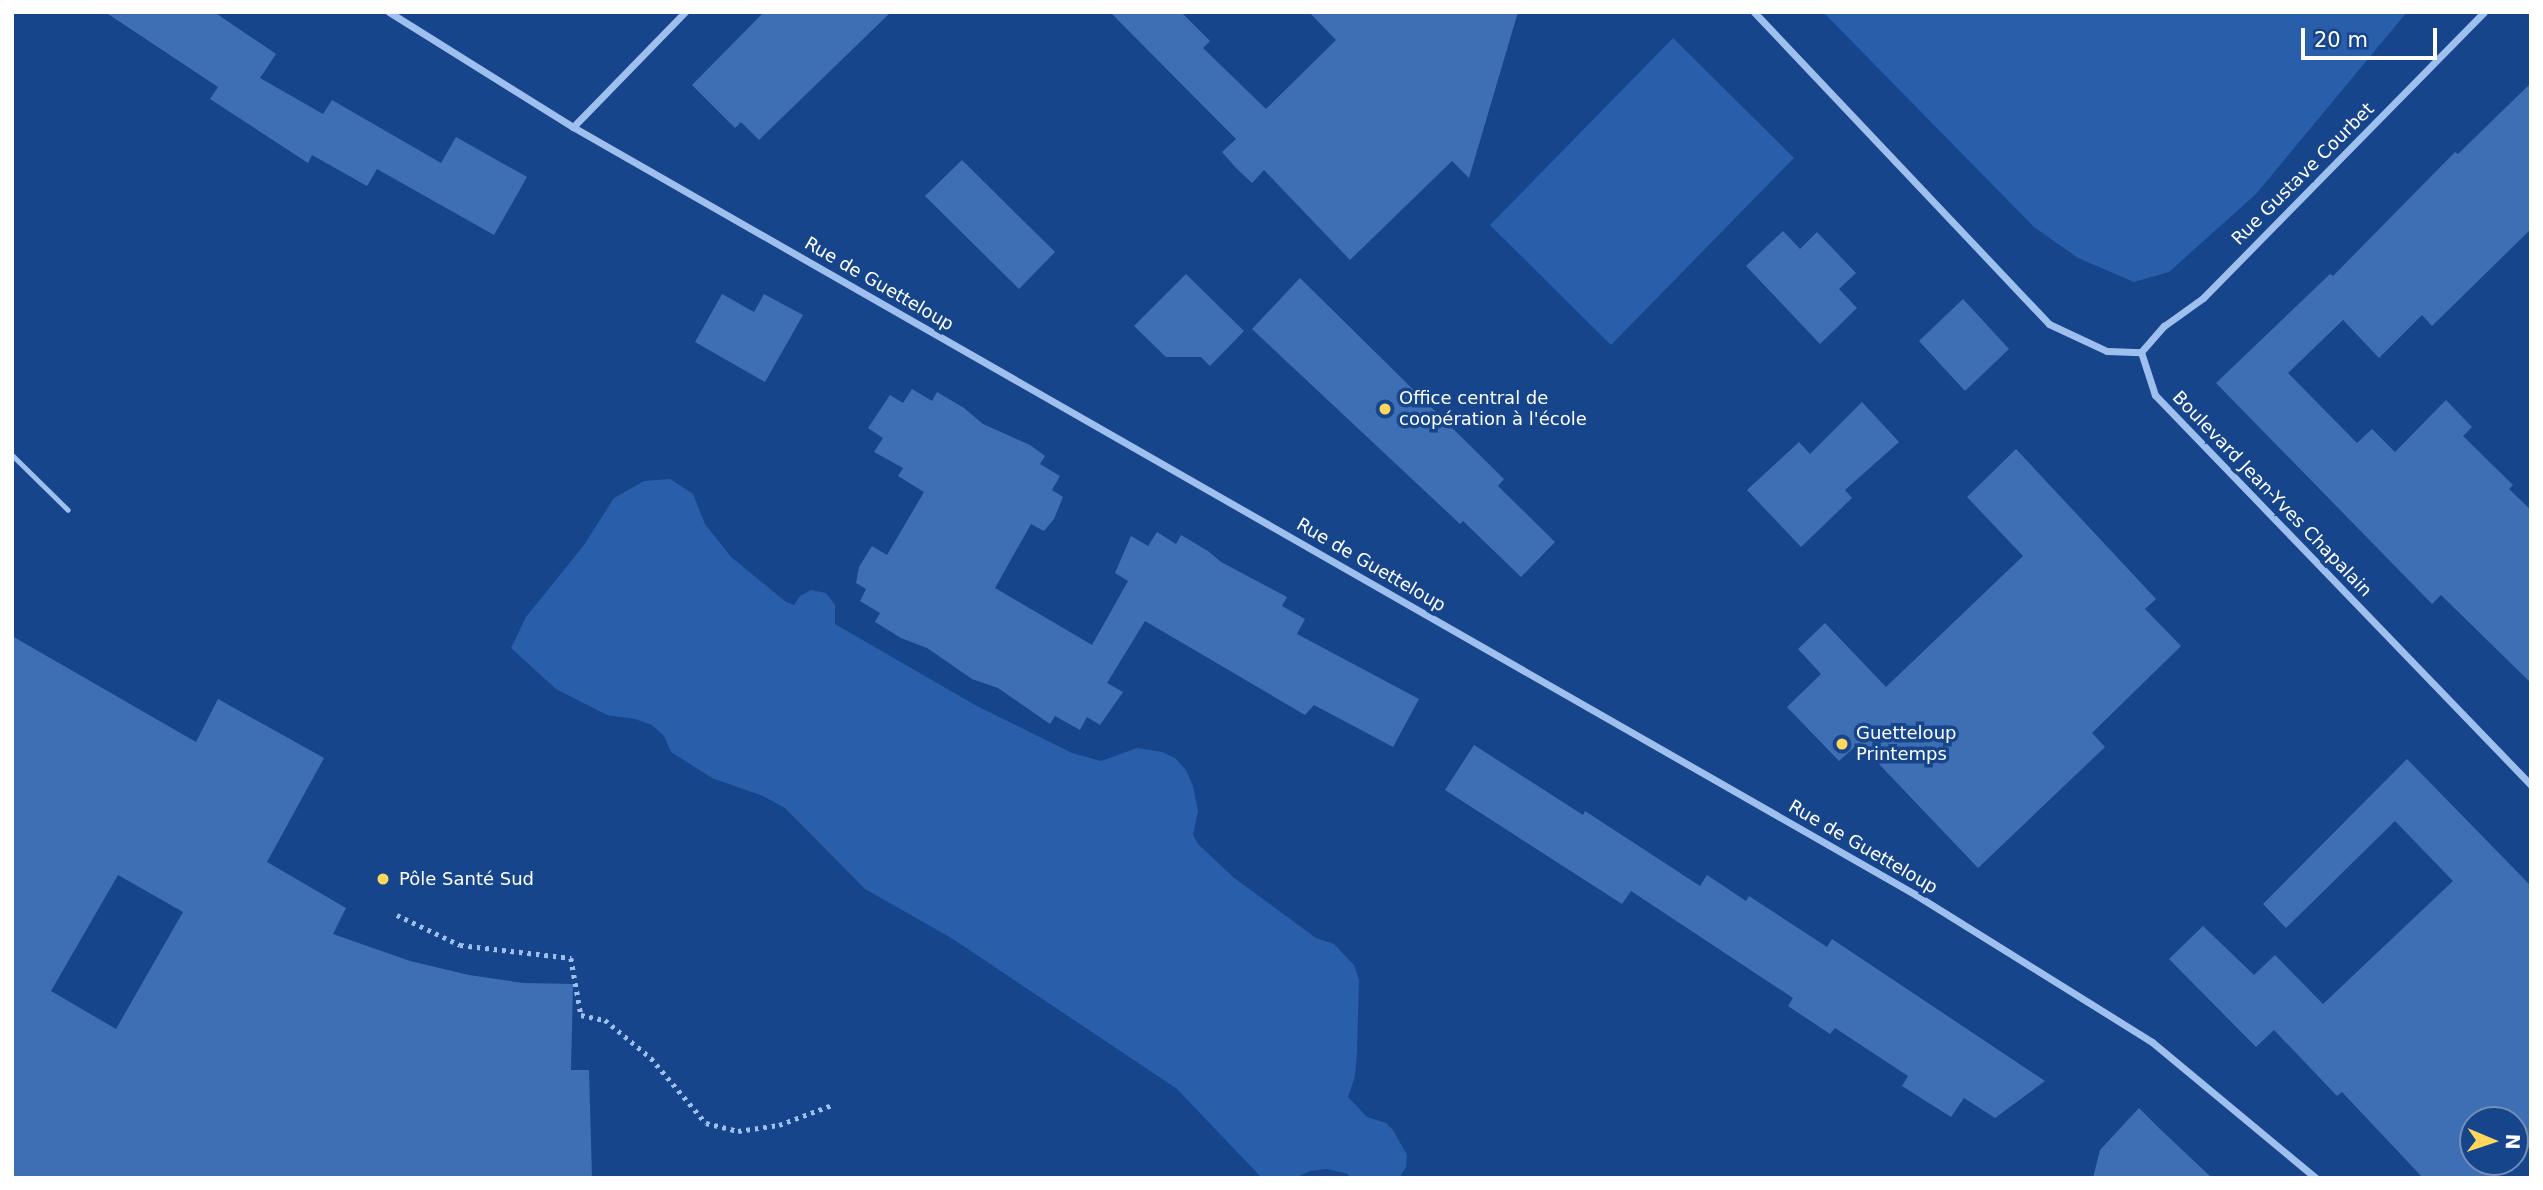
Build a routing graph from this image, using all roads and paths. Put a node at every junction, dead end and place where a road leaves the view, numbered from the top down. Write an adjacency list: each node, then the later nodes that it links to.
1 (389, 12): 5 (street, Rue de Guetteloup)
2 (685, 12): 5 (street)
3 (1754, 12): 6 (street)
4 (2484, 12): 6 (street, Rue Gustave Courbet)
5 (573, 127): 12 (street, Rue de Guetteloup)
6 (2141, 352): 9 (street, Boulevard Jean-Yves Chapalain)
7 (12, 455): 8 (lane)
8 (68, 510)
9 (2531, 785)
10 (397, 915): 11 (path)
11 (832, 1105)
12 (2316, 1178)

